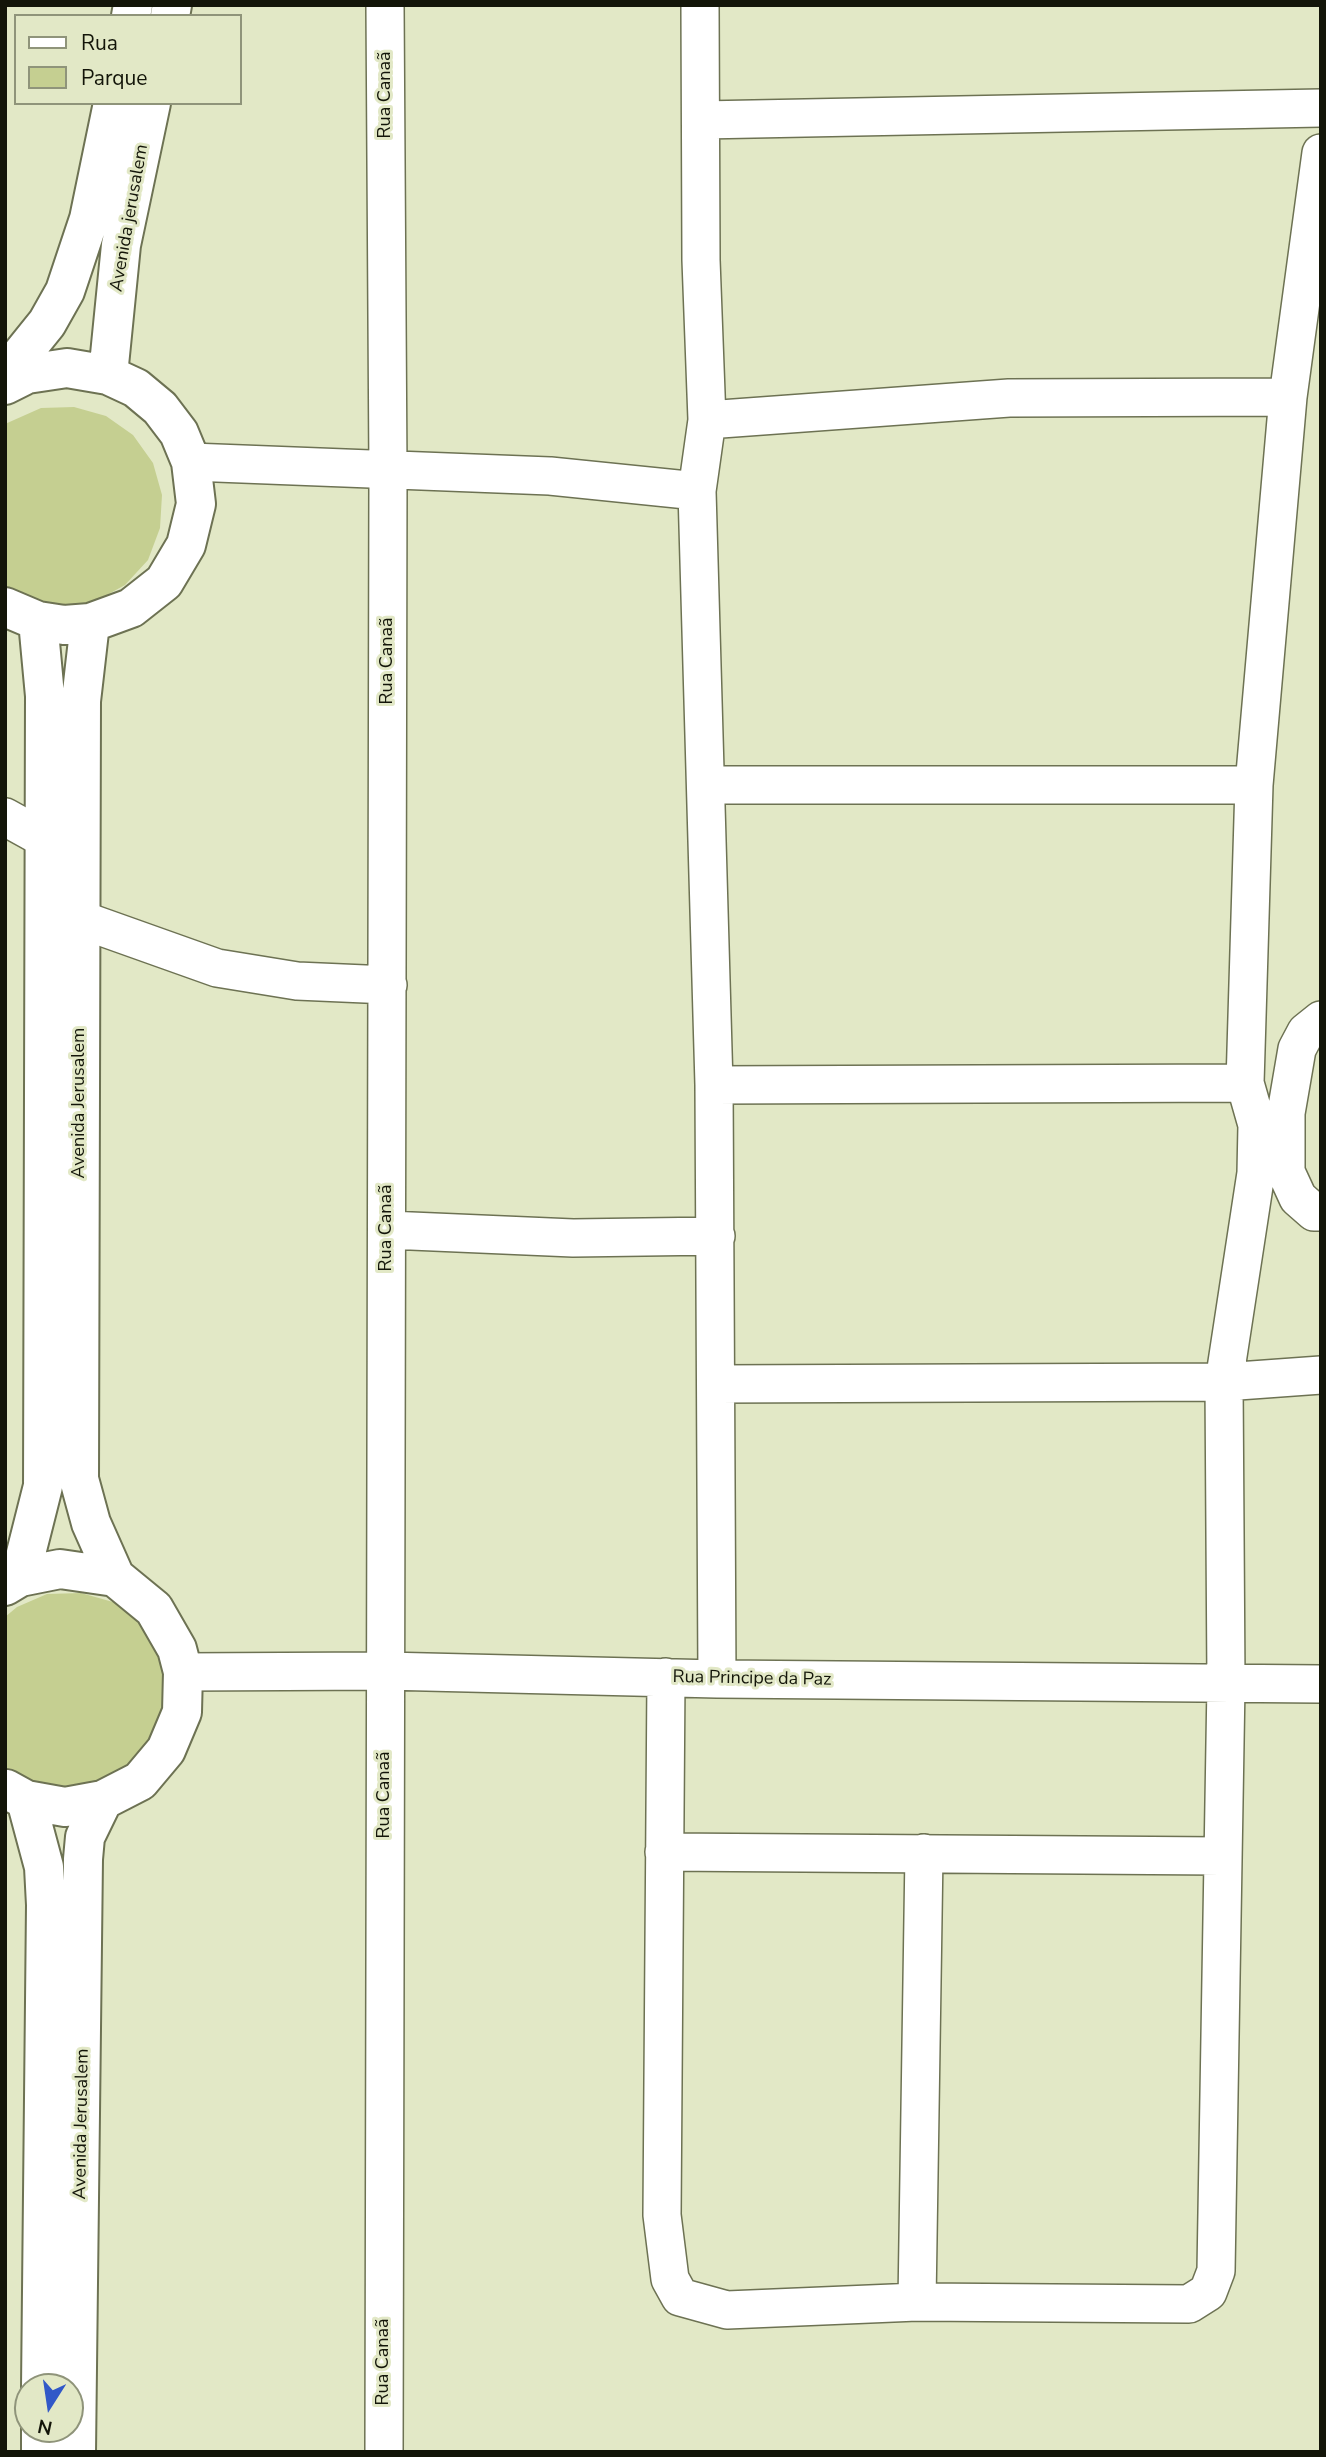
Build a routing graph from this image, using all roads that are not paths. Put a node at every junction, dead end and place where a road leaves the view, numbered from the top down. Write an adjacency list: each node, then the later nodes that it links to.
1 (385, 5): 14 (street, Rua Canaã)
2 (701, 5): 6 (street)
3 (113, 105): 8 (street)
4 (151, 105): 9 (street, Avenida jerusalem)
5 (1321, 107): 6 (street)
6 (702, 120): 12 (street)
7 (1321, 153): 11 (street)
8 (5, 375)
9 (108, 375): 10 (street, Avenida Jerusalem); 13 (street, Avenida Jerusalem)
10 (5, 386)
11 (1288, 397): 12 (street); 19 (street)
12 (707, 420): 15 (street)
13 (191, 462): 14 (street); 17 (street, Avenida Jerusalem)
14 (388, 472): 15 (street); 24 (street, Rua Canaã)
15 (698, 491): 18 (street)
16 (22, 614): 17 (street, Avenida Jerusalem); 21 (street, Avenida Jerusalem)
17 (90, 623): 23 (street, Avenida Jerusalem)
18 (706, 785): 19 (street); 27 (street)
19 (1254, 785): 26 (street)
20 (5, 817): 21 (street)
21 (45, 839): 22 (street, Avenida Jerusalem)
22 (45, 906): 23 (street); 31 (street, Avenida Jerusalem)
23 (80, 922): 24 (street); 31 (street, Avenida Jerusalem)
24 (388, 985): 29 (street, Rua Canaã)
25 (1321, 1020): 28 (street)
26 (1245, 1083): 27 (street); 33 (street)
27 (715, 1085): 30 (street)
28 (1321, 1212)
29 (388, 1230): 30 (street); 37 (street, Rua Canaã)
30 (716, 1237): 34 (street)
31 (61, 1291): 35 (street, Avenida Jerusalem); 36 (street, Avenida Jerusalem)
32 (1321, 1375): 33 (street)
33 (1224, 1382): 34 (street); 41 (street)
34 (717, 1384): 40 (street)
35 (115, 1577): 36 (street, Avenida Jerusalem); 38 (street, Avenida Jerusalem)
36 (13, 1582)
37 (385, 1671): 38 (street, Rua Principe da Paz); 39 (street, Rua Principe da Paz); 53 (street, Rua Canaã)
38 (183, 1672): 44 (street, Avenida Jerusalem)
39 (666, 1677): 40 (street, Rua Principe da Paz); 45 (street)
40 (717, 1679): 41 (street, Rua Principe da Paz)
41 (1226, 1684): 42 (street, Rua Principe da Paz); 47 (street)
42 (1321, 1684)
43 (15, 1794): 44 (street, Avenida Jerusalem); 49 (street, Avenida Jerusalem)
44 (103, 1800): 48 (street, Avenida Jerusalem)
45 (664, 1852): 46 (street); 50 (street)
46 (924, 1853): 47 (street); 50 (street)
47 (1221, 1856): 50 (street)
48 (82, 2087): 49 (street); 52 (street, Avenida Jerusalem)
49 (44, 2090): 51 (street, Avenida Jerusalem)
50 (917, 2302)
51 (41, 2373)
52 (76, 2452)
53 (384, 2452)

